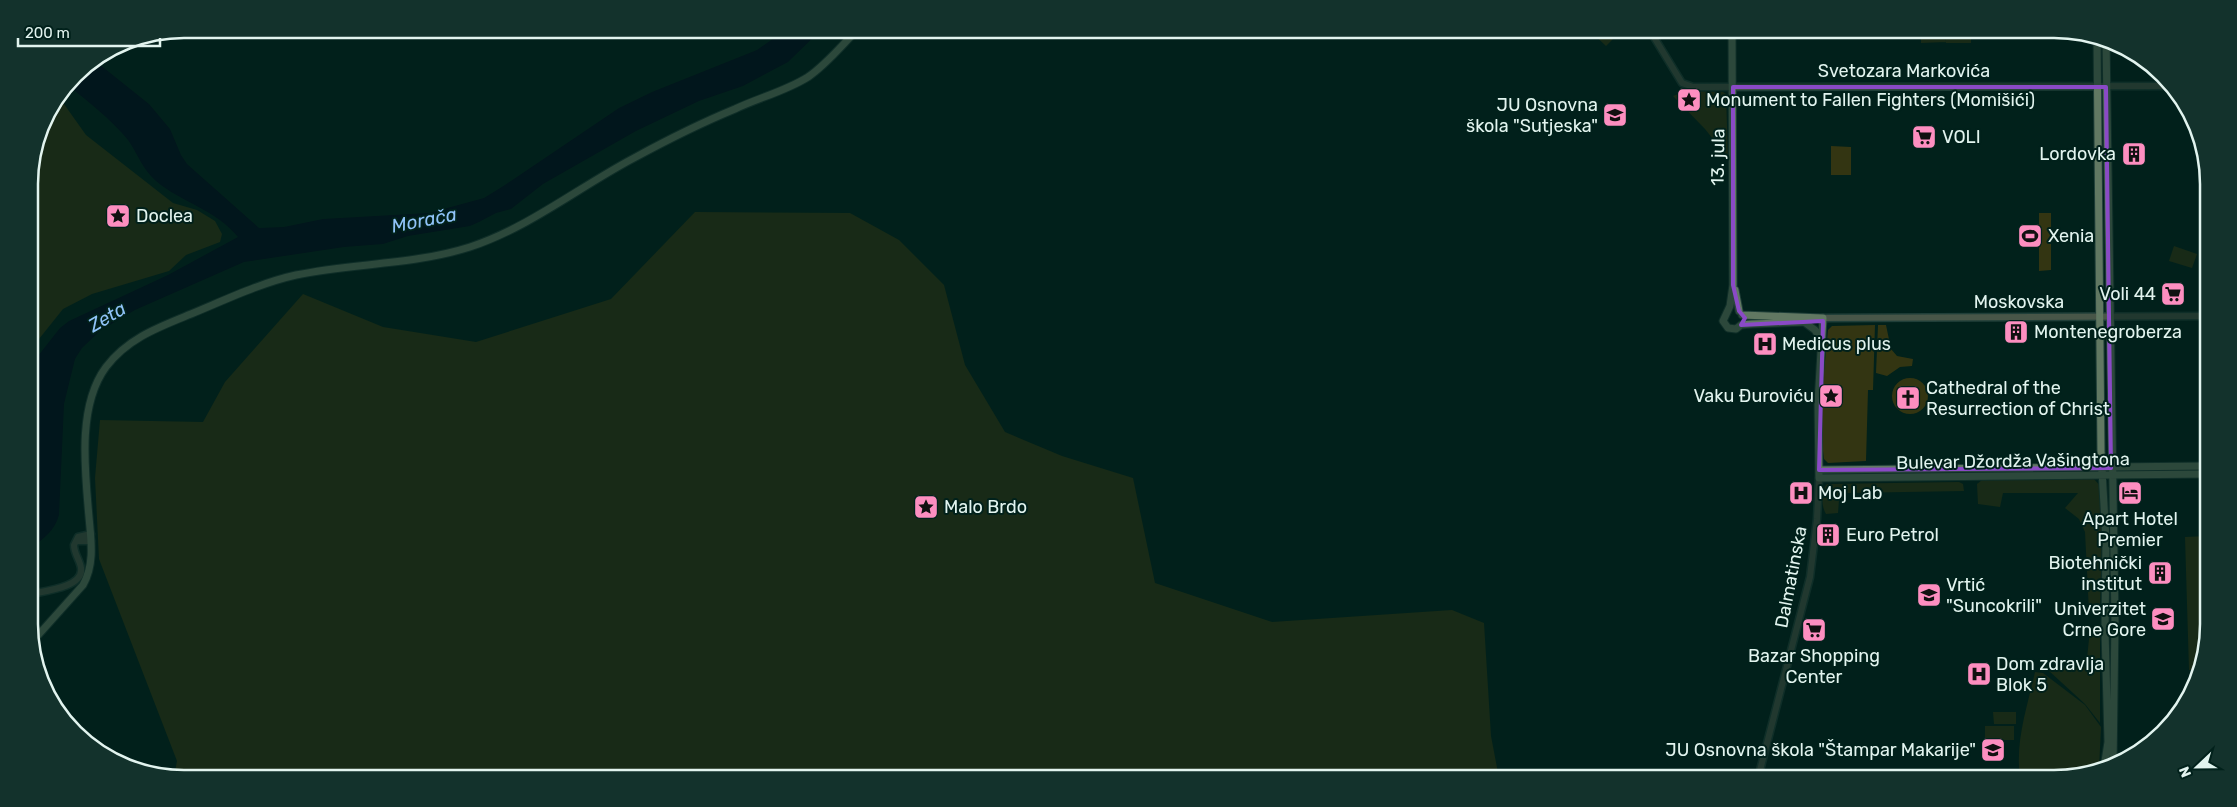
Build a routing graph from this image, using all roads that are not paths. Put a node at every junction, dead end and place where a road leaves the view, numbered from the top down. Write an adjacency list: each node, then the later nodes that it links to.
1 (850, 37): 25 (main road)
2 (1654, 37): 8 (street, Svetozara Markovića)
3 (1732, 37): 8 (main road, 13. jula)
4 (2097, 44): 6 (main road)
5 (2106, 48): 9 (main road)
6 (2097, 86): 8 (street, Svetozara Markovića); 9 (street, Svetozara Markovića); 14 (main road)
7 (2162, 86): 9 (street, Svetozara Markovića)
8 (1733, 87): 10 (main road, 13. jula)
9 (2106, 87): 15 (main road)
10 (1733, 285): 11 (main road); 12 (main road)
11 (1728, 311): 12 (main road); 18 (main road)
12 (1740, 313): 16 (main road, Moskovska); 18 (main road)
13 (2200, 316): 15 (street, Moskovska)
14 (2099, 317): 15 (street, Moskovska); 16 (street, Moskovska); 21 (main road)
15 (2109, 317): 22 (main road)
16 (1826, 319): 17 (main road, Moskovska); 19 (main road, Dalmatinska)
17 (1803, 322): 18 (main road, Moskovska); 19 (main road)
18 (1741, 325)
19 (1823, 343): 23 (main road, Dalmatinska)
20 (2200, 466): 22 (main road, Bulevar Džordža Vašingtona)
21 (2101, 472): 22 (main road, Bulevar Džordža Vašingtona); 23 (main road, Bulevar Džordža Vašingtona); 29 (main road)
22 (2111, 472): 24 (main road, Bulevar Džordža Vašingtona); 28 (main road)
23 (1819, 474): 30 (street, Dalmatinska)
24 (2200, 474)
25 (88, 538): 26 (street); 27 (main road)
26 (38, 592)
27 (39, 635)
28 (2113, 756)
29 (2105, 760)
30 (1760, 769)

